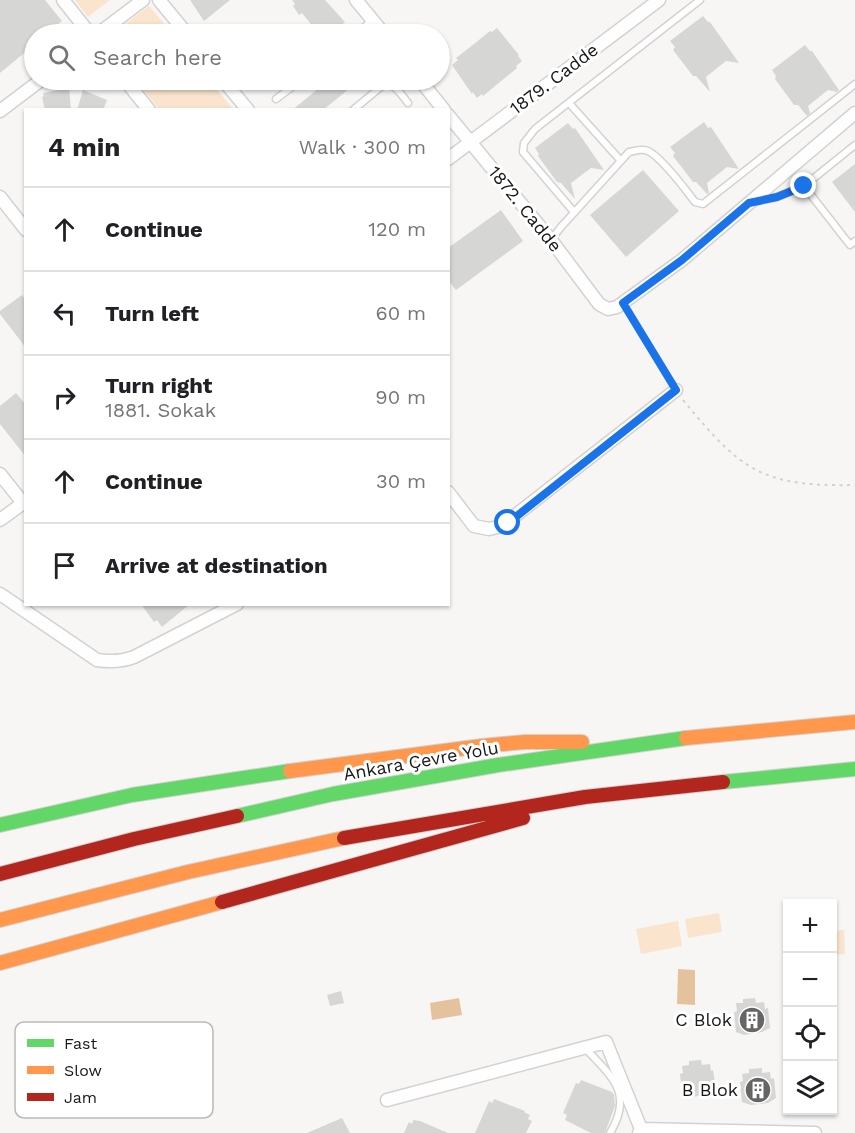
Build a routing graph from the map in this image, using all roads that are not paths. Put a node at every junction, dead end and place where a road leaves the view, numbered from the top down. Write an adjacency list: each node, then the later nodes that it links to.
1 (63, 0): 8 (street)
2 (142, 0): 9 (street)
3 (159, 0): 10 (street)
4 (356, 0): 7 (street)
5 (659, 0): 31 (street, 1879. Cadde)
6 (700, 0): 22 (lane)
7 (372, 20): 11 (lane); 12 (street)
8 (82, 24)
9 (111, 24)
10 (179, 24)
11 (367, 24)
12 (375, 24)
13 (855, 84): 34 (lane)
14 (27, 90): 28 (street)
15 (133, 90): 24 (street)
16 (231, 90): 25 (street)
17 (288, 90): 21 (lane)
18 (377, 90): 26 (lane)
19 (397, 90): 23 (lane)
20 (428, 90): 27 (street)
21 (276, 99)
22 (569, 103): 34 (lane); 38 (lane)
23 (408, 104)
24 (147, 108)
25 (246, 108)
26 (355, 108)
27 (442, 108)
28 (0, 111)
29 (855, 113): 37 (street)
30 (450, 117): 31 (street, 1872. Cadde)
31 (470, 142): 33 (street, 1879. Cadde); 40 (street, 1872. Cadde)
32 (855, 146): 35 (lane)
33 (450, 157)
34 (621, 161): 38 (lane)
35 (804, 186): 37 (lane); 41 (lane)
36 (0, 197): 39 (street)
37 (749, 203): 40 (street, 1872. Cadde)
38 (574, 212): 40 (lane)
39 (24, 227)
40 (551, 240)
41 (855, 241)
42 (676, 390): 44 (street)
43 (0, 474): 45 (street)
44 (450, 495)
45 (24, 502): 46 (street)
46 (0, 520)
47 (0, 594): 48 (street)
48 (233, 606)
49 (855, 722): 50 (highway, Ankara Çevre Yolu)
50 (669, 740): 53 (highway); 54 (highway, Ankara Çevre Yolu)
51 (855, 769): 52 (highway)
52 (610, 793): 55 (highway); 56 (highway)
53 (0, 825)
54 (0, 874)
55 (0, 920)
56 (0, 963)
57 (585, 1047): 58 (street); 59 (street); 60 (lane)
58 (387, 1100)
59 (640, 1131): 61 (street)
60 (610, 1133)
61 (815, 1133)

